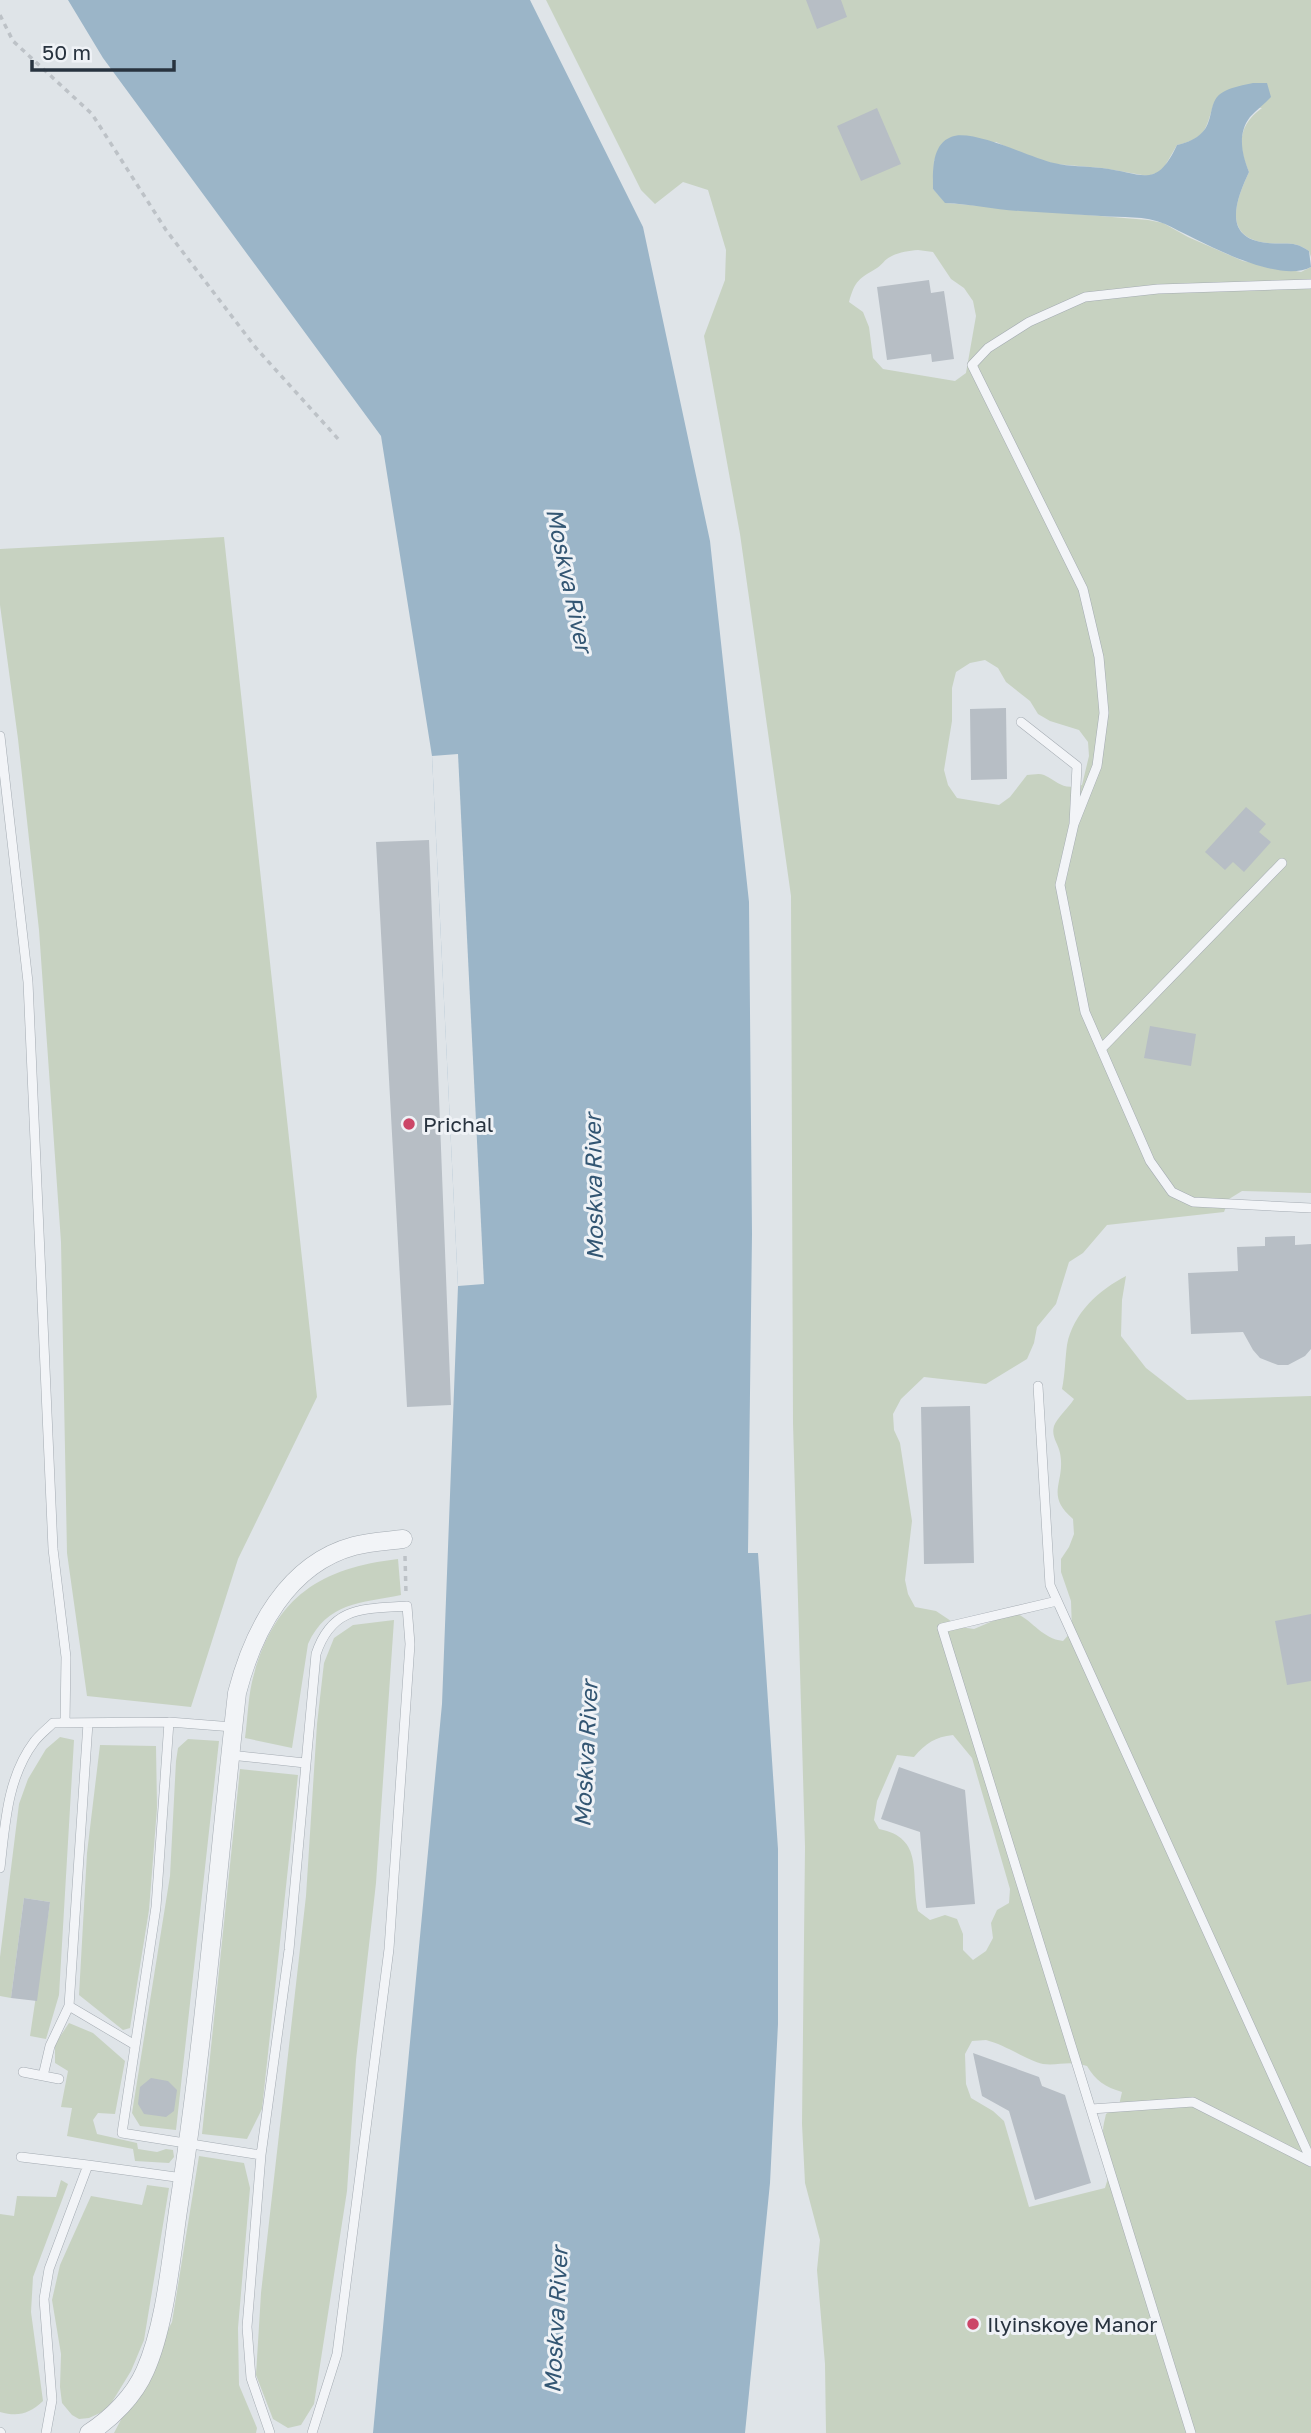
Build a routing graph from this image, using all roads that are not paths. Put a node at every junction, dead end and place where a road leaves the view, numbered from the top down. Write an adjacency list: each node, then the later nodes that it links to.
1 (1311, 284): 4 (lane)
2 (1021, 722): 4 (lane)
3 (0, 736): 12 (lane)
4 (1074, 824): 6 (lane)
5 (1282, 863): 6 (lane)
6 (1101, 1049): 7 (lane)
7 (1311, 1208)
8 (1038, 1386): 10 (lane)
9 (402, 1539): 14 (street)
10 (1057, 1601): 23 (lane); 27 (lane)
11 (169, 1722): 13 (lane); 14 (lane); 19 (lane)
12 (65, 1723): 13 (lane); 17 (lane)
13 (88, 1723): 18 (lane)
14 (233, 1727): 15 (street)
15 (230, 1755): 16 (lane); 24 (street)
16 (305, 1763): 25 (lane); 33 (lane)
17 (0, 1868)
18 (69, 2006): 19 (lane); 21 (lane)
19 (135, 2045): 24 (lane)
20 (23, 2072): 21 (lane)
21 (43, 2076): 22 (lane)
22 (59, 2079)
23 (1091, 2109): 27 (lane); 34 (lane)
24 (188, 2143): 25 (lane); 29 (street)
25 (261, 2155): 32 (lane)
26 (21, 2157): 28 (lane)
27 (1311, 2161)
28 (88, 2165): 29 (lane); 30 (lane)
29 (183, 2178): 31 (street)
30 (46, 2433)
31 (89, 2433)
32 (270, 2433)
33 (312, 2433)
34 (1191, 2433)

